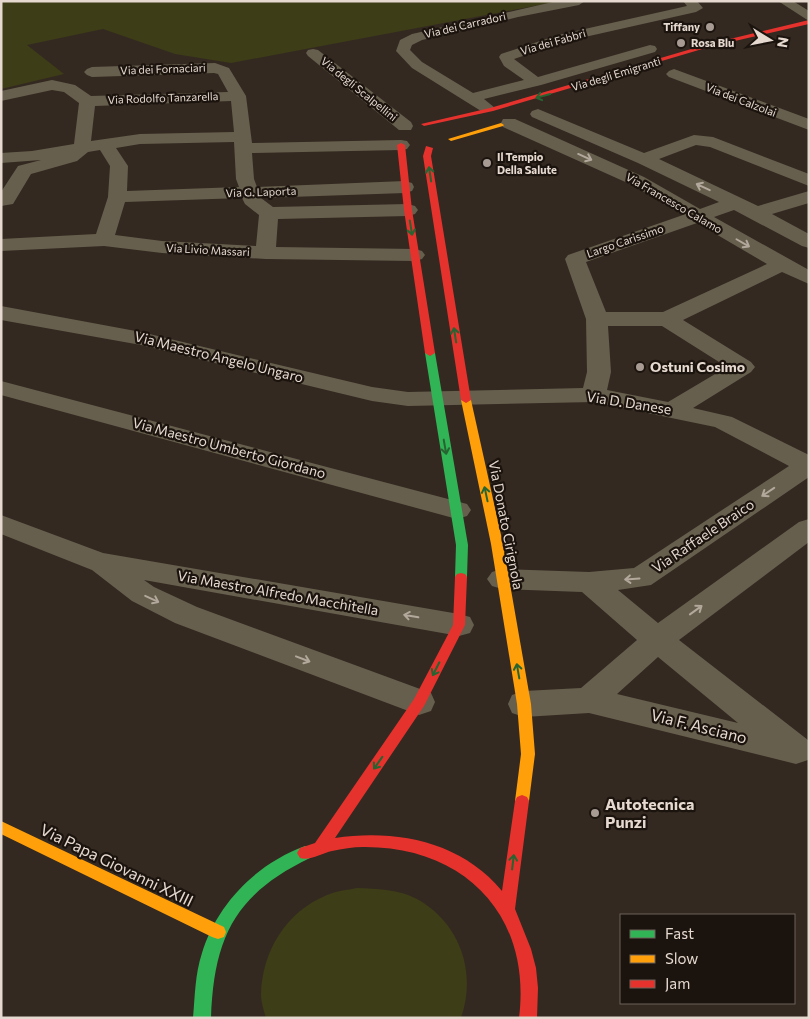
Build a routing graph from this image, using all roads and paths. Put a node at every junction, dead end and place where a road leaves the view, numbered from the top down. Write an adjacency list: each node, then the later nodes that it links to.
1 (579, 1): 16 (street, Via dei Carradori)
2 (689, 1): 6 (street, Via dei Fabbri)
3 (784, 1): 4 (street)
4 (809, 17)
5 (809, 22): 9 (main road, Via degli Emigranti)
6 (603, 28): 7 (street); 13 (street, Via dei Fabbri)
7 (650, 49): 9 (street); 13 (street)
8 (313, 53): 27 (street, Via degli Scalpellini)
9 (670, 58): 19 (main road, Via degli Emigranti, one-way to 19)
10 (690, 69): 12 (main road, Via degli Emigranti)
11 (92, 72): 15 (street, Via dei Fornaciari)
12 (669, 75): 23 (street, Via dei Calzolai)
13 (536, 82): 16 (street)
14 (1, 96): 17 (street)
15 (238, 96): 17 (street, Via Rodolfo Tanzarella); 26 (street, Via dei Fornaciari)
16 (471, 98): 19 (street, Via dei Carradori)
17 (87, 101): 24 (street)
18 (555, 109): 20 (main road)
19 (491, 110): 22 (main road, Via degli Emigranti)
20 (538, 114): 21 (main road); 30 (street, Via Francesco Calamo)
21 (509, 123): 27 (main road); 41 (street, Via Francesco Calamo, one-way to 41)
22 (424, 124): 27 (main road, Via degli Emigranti); 27 (main road, Via degli Emigranti)
23 (809, 126)
24 (84, 128): 25 (street); 28 (street)
25 (107, 134): 26 (street); 28 (street); 35 (street)
26 (243, 136): 27 (street); 33 (street, Via dei Fornaciari)
27 (418, 141): 32 (main road); 54 (main road, Via Donato Cirignola, one-way to 27)
28 (82, 149): 29 (street); 36 (street)
29 (1, 158)
30 (644, 159): 31 (street, Via Francesco Calamo); 37 (street, Via Francesco Calamo, one-way to 30)
31 (809, 182)
32 (405, 187): 33 (street, Via G. Laporta); 38 (main road)
33 (249, 192): 35 (street, Via G. Laporta); 39 (street)
34 (809, 196): 40 (street)
35 (117, 197): 42 (street)
36 (1, 200)
37 (736, 203): 40 (street, Via Francesco Calamo); 41 (street, Largo Carissimo)
38 (408, 210): 39 (street); 46 (main road, one-way to 46)
39 (269, 213): 45 (street)
40 (756, 213): 43 (street, Via Francesco Calamo)
41 (698, 216): 47 (street, Via Francesco Calamo, one-way to 47); 50 (street, Largo Carissimo)
42 (104, 240): 44 (street, Via Livio Massari); 45 (street, Via Livio Massari)
43 (809, 242)
44 (1, 245)
45 (266, 253): 46 (street, Via Livio Massari)
46 (415, 255): 55 (main road)
47 (783, 264): 48 (street, Via Francesco Calamo); 51 (street)
48 (809, 278)
49 (1, 313): 55 (street, Via Maestro Angelo Ungaro)
50 (597, 319): 51 (street); 53 (street, Largo Carissimo)
51 (667, 319): 56 (street)
52 (1, 388): 58 (street, Via Maestro Umberto Giordano)
53 (594, 395): 54 (street, Via D. Danese); 56 (street, Via D. Danese)
54 (465, 397): 55 (street, Via D. Danese); 64 (main road, Via Donato Cirignola, one-way to 54)
55 (437, 399): 58 (main road, one-way to 58)
56 (672, 410): 57 (street, Via D. Danese)
57 (808, 465): 65 (street, Via Raffaele Braico, one-way to 65)
58 (457, 510): 66 (main road)
59 (1, 524): 61 (street, Via Maestro Alfredo Macchitella)
60 (809, 528): 67 (street, one-way to 60)
61 (29, 535): 62 (street); 63 (street, Via Maestro Alfredo Macchitella)
62 (1, 548)
63 (98, 562): 66 (street, Via Maestro Alfredo Macchitella, one-way to 63); 69 (street, Via Maestro Alfredo Macchitella, one-way to 69)
64 (502, 579): 65 (street, Via Raffaele Braico); 70 (main road, Via Donato Cirignola, one-way to 64)
65 (589, 582): 67 (street)
66 (458, 625): 69 (main road, one-way to 69)
67 (657, 640): 68 (street); 71 (street)
68 (589, 700): 70 (street, Via F. Asciano); 71 (street, Via F. Asciano)
69 (419, 702): 73 (main road, one-way to 73)
70 (524, 704): 74 (main road, Via Donato Cirignola, one-way to 70)
71 (803, 751)
72 (1, 827): 75 (main road, Via Papa Giovanni XXIII)
73 (321, 846): 74 (main road); 75 (main road)
74 (507, 910): 77 (main road)
75 (218, 932): 76 (main road)
76 (202, 1018)
77 (528, 1018)

